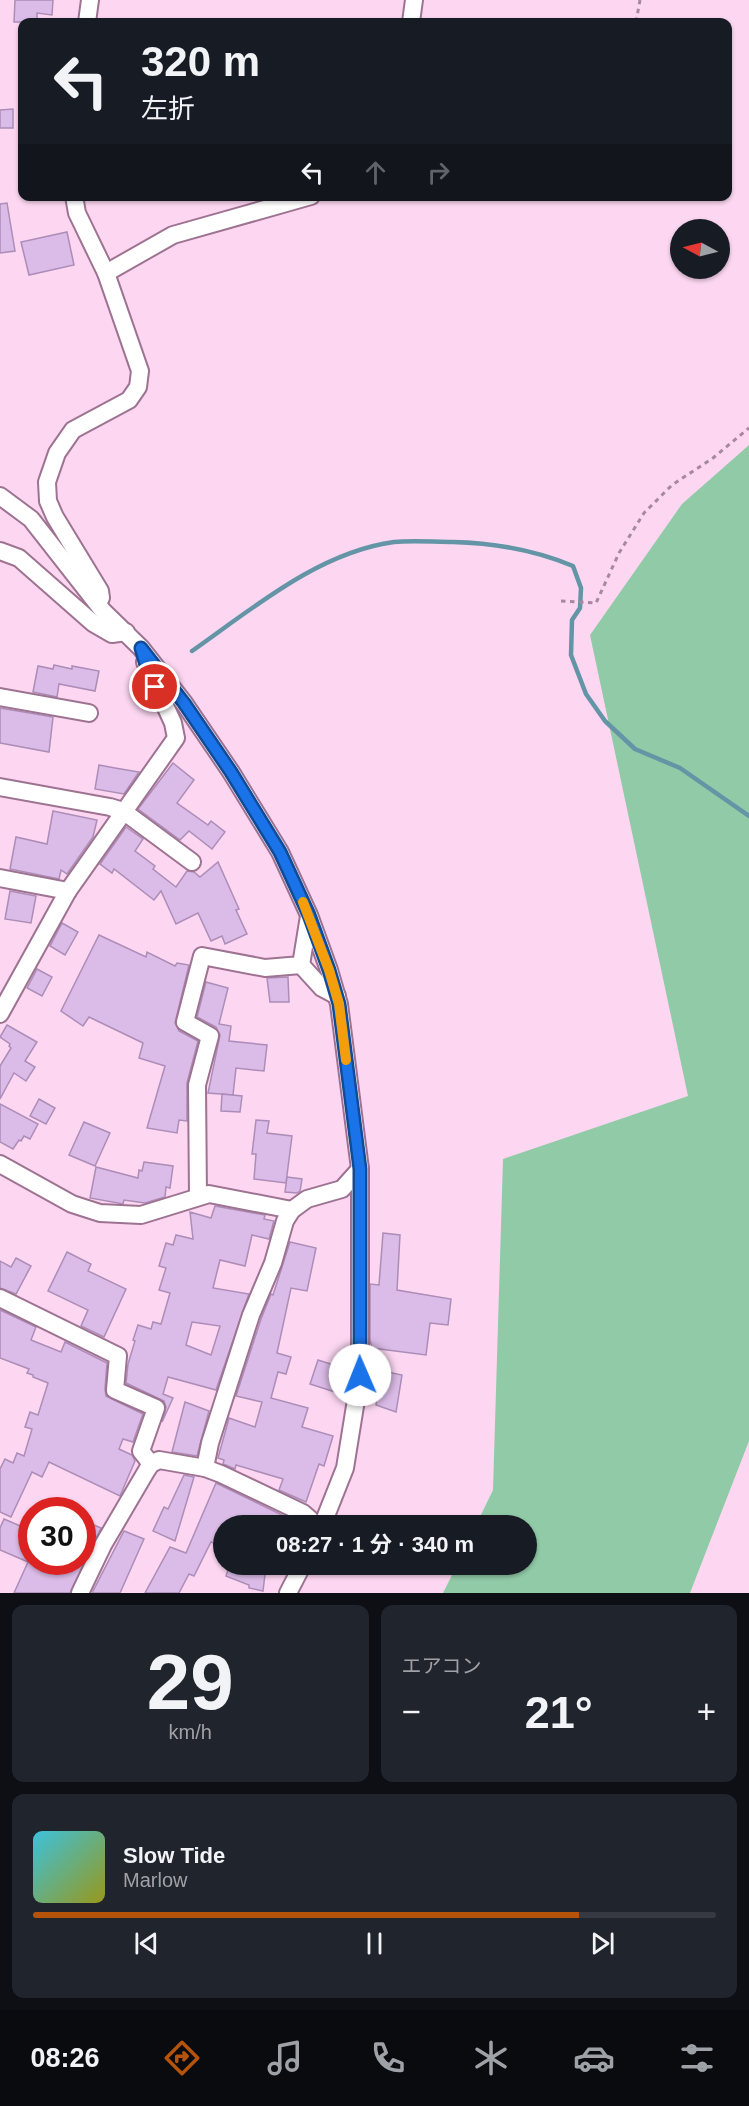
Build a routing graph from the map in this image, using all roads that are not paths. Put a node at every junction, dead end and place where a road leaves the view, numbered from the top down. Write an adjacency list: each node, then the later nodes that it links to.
1 (90, 0): 3 (street)
2 (414, 0): 4 (street)
3 (88, 18)
4 (412, 18)
5 (75, 201): 7 (street)
6 (293, 201): 7 (street)
7 (106, 273): 10 (street)
8 (0, 496): 10 (street)
9 (0, 553): 11 (street)
10 (103, 611): 11 (street)
11 (126, 632): 12 (street)
12 (141, 648): 16 (street); 20 (street)
13 (0, 697): 14 (street)
14 (89, 712)
15 (0, 787): 16 (street)
16 (123, 811): 17 (street); 19 (street)
17 (192, 862)
18 (0, 878): 19 (street)
19 (68, 891): 23 (street)
20 (309, 915): 21 (street); 22 (street)
21 (301, 965): 22 (street); 26 (street)
22 (337, 996): 25 (street)
23 (0, 1014)
24 (0, 1164): 26 (street)
25 (360, 1169): 27 (street); 32 (street)
26 (198, 1197): 27 (street)
27 (292, 1210): 30 (street)
28 (0, 1298): 29 (street)
29 (151, 1464): 30 (street); 33 (street)
30 (205, 1468): 31 (street)
31 (305, 1515)
32 (326, 1515)
33 (80, 1593)

